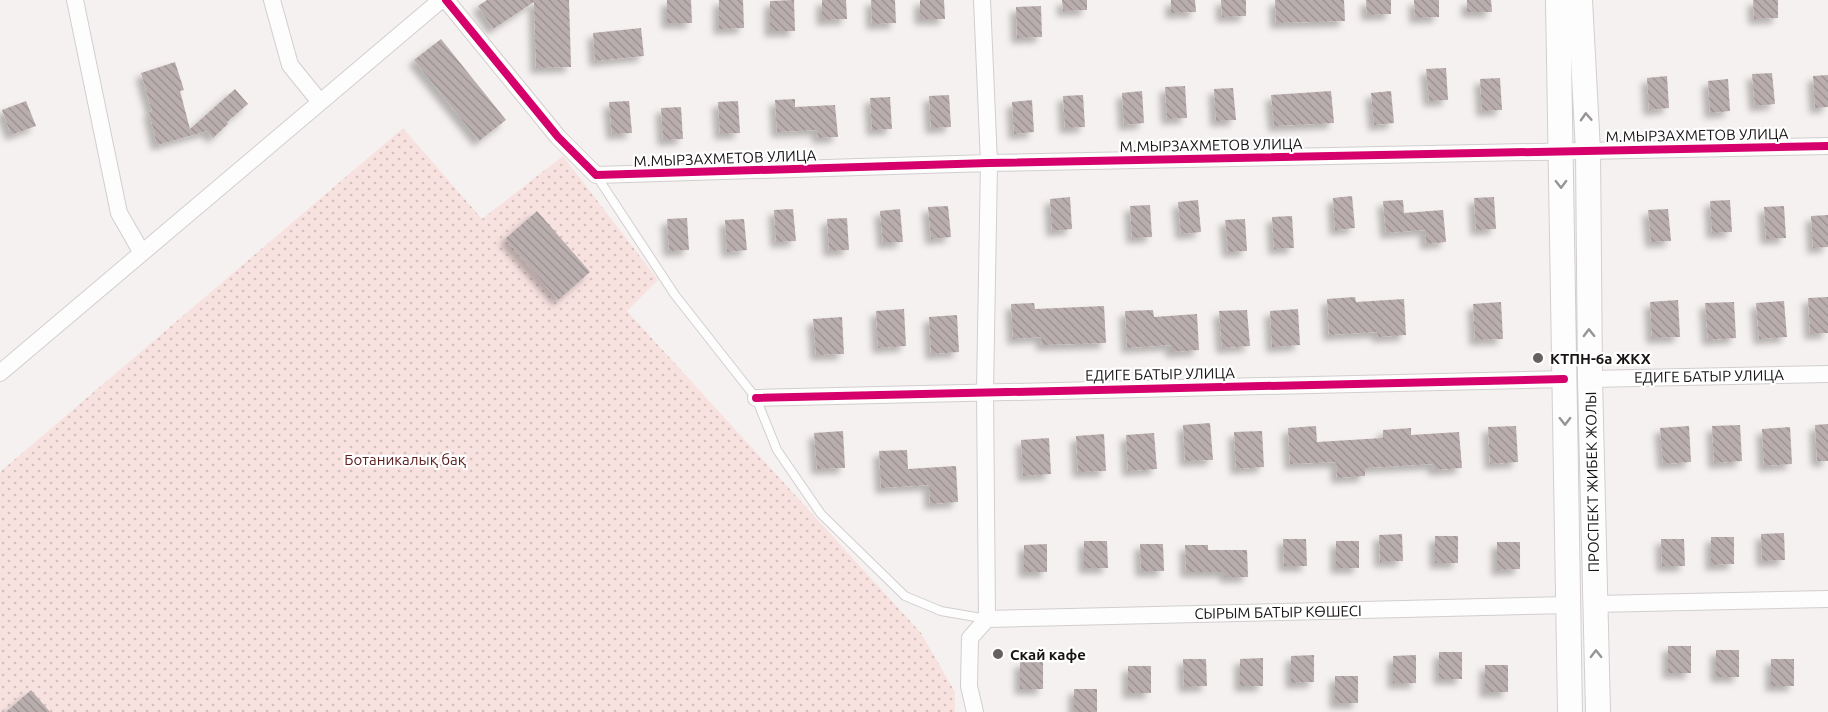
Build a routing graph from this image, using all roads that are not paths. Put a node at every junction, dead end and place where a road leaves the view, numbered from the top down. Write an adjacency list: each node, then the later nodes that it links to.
1 (75, 0): 13 (street)
2 (272, 0): 7 (street)
3 (443, 0): 7 (street); 12 (street)
4 (982, 0): 11 (street)
5 (1558, 0): 10 (street, ПРОСПЕКТ ЖИБЕК ЖОЛЫ)
6 (1580, 0): 9 (street, ПРОСПЕКТ ЖИБЕК ЖОЛЫ, one-way to 6)
7 (320, 102): 13 (street)
8 (1828, 146): 9 (street, М.МЫРЗАХМЕТОВ УЛИЦА)
9 (1588, 151): 10 (street, М.МЫРЗАХМЕТОВ УЛИЦА); 17 (street, ПРОСПЕКТ ЖИБЕК ЖОЛЫ, one-way to 9)
10 (1561, 152): 11 (street, М.МЫРЗАХМЕТОВ УЛИЦА); 16 (street, ПРОСПЕКТ ЖИБЕК ЖОЛЫ, one-way to 16)
11 (989, 163): 12 (street, М.МЫРЗАХМЕТОВ УЛИЦА); 18 (street)
12 (596, 175): 19 (lane)
13 (142, 253): 14 (street)
14 (0, 373)
15 (1828, 374): 17 (street, ЕДИГЕ БАТЫР УЛИЦА)
16 (1564, 379): 18 (street, ЕДИГЕ БАТЫР УЛИЦА); 22 (street, ПРОСПЕКТ ЖИБЕК ЖОЛЫ, one-way to 22)
17 (1590, 379): 21 (street, ПРОСПЕКТ ЖИБЕК ЖОЛЫ)
18 (985, 391): 19 (street, ЕДИГЕ БАТЫР УЛИЦА); 23 (street)
19 (756, 398): 23 (lane)
20 (1828, 599): 21 (street)
21 (1595, 604): 26 (street, ПРОСПЕКТ ЖИБЕК ЖОЛЫ, one-way to 21)
22 (1569, 605): 23 (street, СЫРЫМ БАТЫР КӨШЕСІ); 25 (street, ПРОСПЕКТ ЖИБЕК ЖОЛЫ)
23 (987, 619): 24 (street)
24 (975, 712)
25 (1570, 712)
26 (1598, 712)

